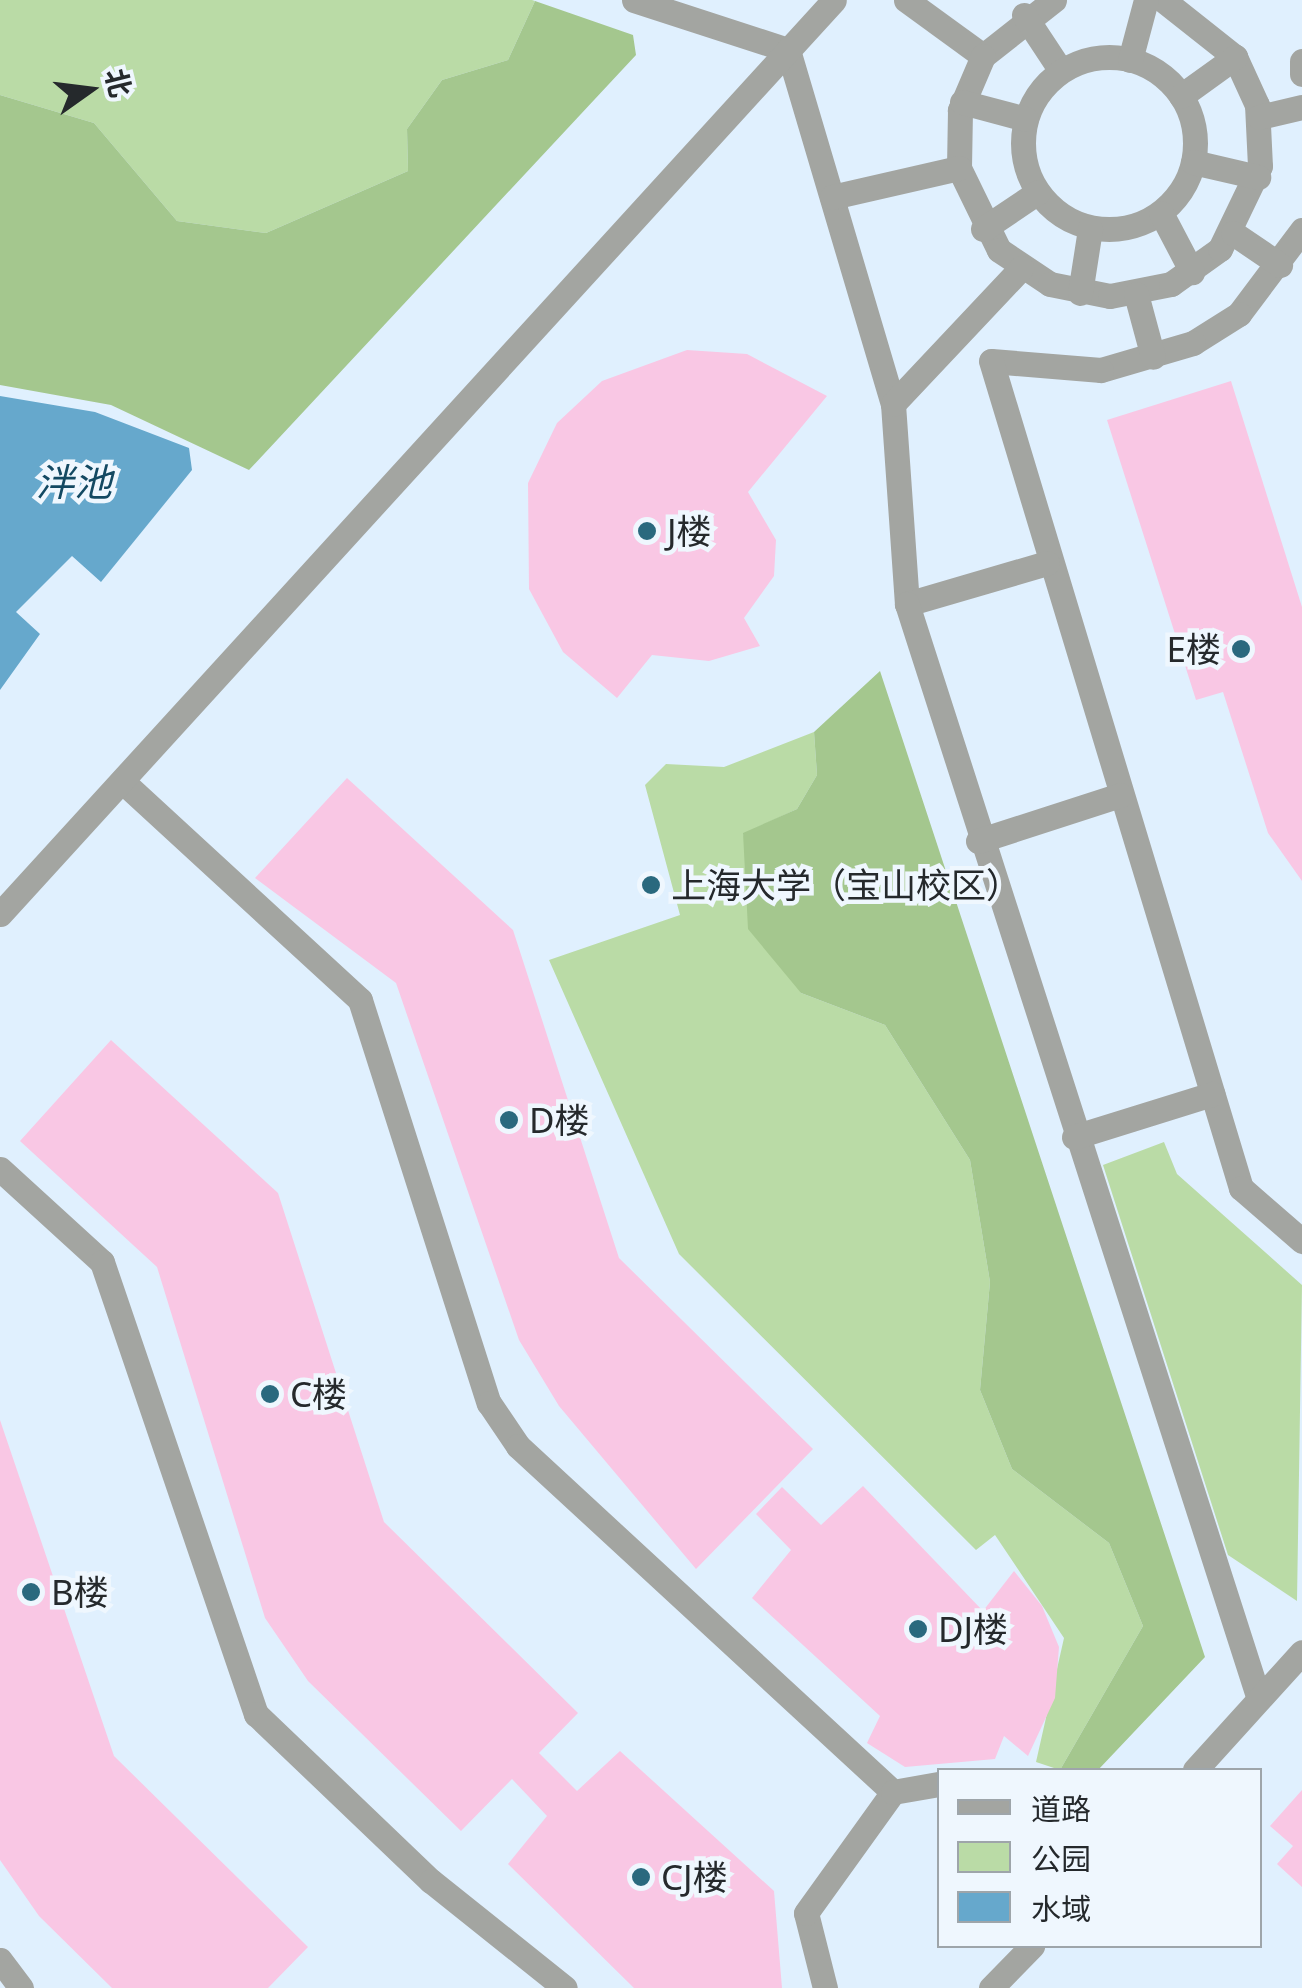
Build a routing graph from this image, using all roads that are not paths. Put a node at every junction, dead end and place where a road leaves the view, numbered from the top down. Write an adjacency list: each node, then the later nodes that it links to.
1 (634, 0): 9 (street)
2 (834, 0): 9 (street)
3 (906, 0): 10 (street)
4 (1054, 0): 8 (street)
5 (1146, 0): 12 (street)
6 (1163, 0): 7 (street)
7 (1201, 8): 11 (street)
8 (1024, 15): 10 (street); 14 (street)
9 (788, 50): 25 (street); 40 (street)
10 (982, 56): 17 (street)
11 (1235, 57): 16 (street); 19 (street)
12 (1130, 60): 14 (street); 16 (street)
13 (1302, 61): 15 (street)
14 (1062, 71): 20 (street)
15 (1302, 74)
16 (1181, 96): 21 (street)
17 (962, 102): 20 (street); 22 (street)
18 (1302, 107): 19 (street)
19 (1259, 116): 23 (street)
20 (1026, 120): 24 (street)
21 (1193, 162): 23 (street); 26 (street)
22 (959, 168): 25 (street); 27 (street)
23 (1258, 177): 30 (street)
24 (1038, 192): 27 (street); 28 (street)
25 (832, 198): 37 (street)
26 (1161, 213): 28 (street); 33 (street)
27 (983, 228): 32 (street)
28 (1090, 229): 34 (street)
29 (1302, 230): 31 (street)
30 (1233, 233): 31 (street); 33 (street)
31 (1280, 266): 36 (street)
32 (1021, 268): 34 (street); 37 (street)
33 (1192, 272): 35 (street)
34 (1080, 294): 35 (street)
35 (1136, 294): 36 (street)
36 (1153, 357): 38 (street)
37 (893, 404): 39 (street)
38 (1047, 563): 39 (street); 41 (street)
39 (907, 604): 42 (street)
40 (122, 781): 43 (street); 52 (street)
41 (1120, 795): 42 (street); 44 (street)
42 (978, 841): 45 (street)
43 (0, 914)
44 (1212, 1094): 45 (street); 47 (street)
45 (1074, 1137): 49 (street)
46 (0, 1169): 56 (street)
47 (1302, 1241)
48 (1302, 1652): 49 (street)
49 (1260, 1700): 50 (street)
50 (1197, 1768)
51 (937, 1785): 52 (street)
52 (893, 1792): 57 (street)
53 (1030, 1948): 58 (street)
54 (0, 1960): 55 (street)
55 (21, 1988)
56 (564, 1988)
57 (825, 1988)
58 (991, 1988)

